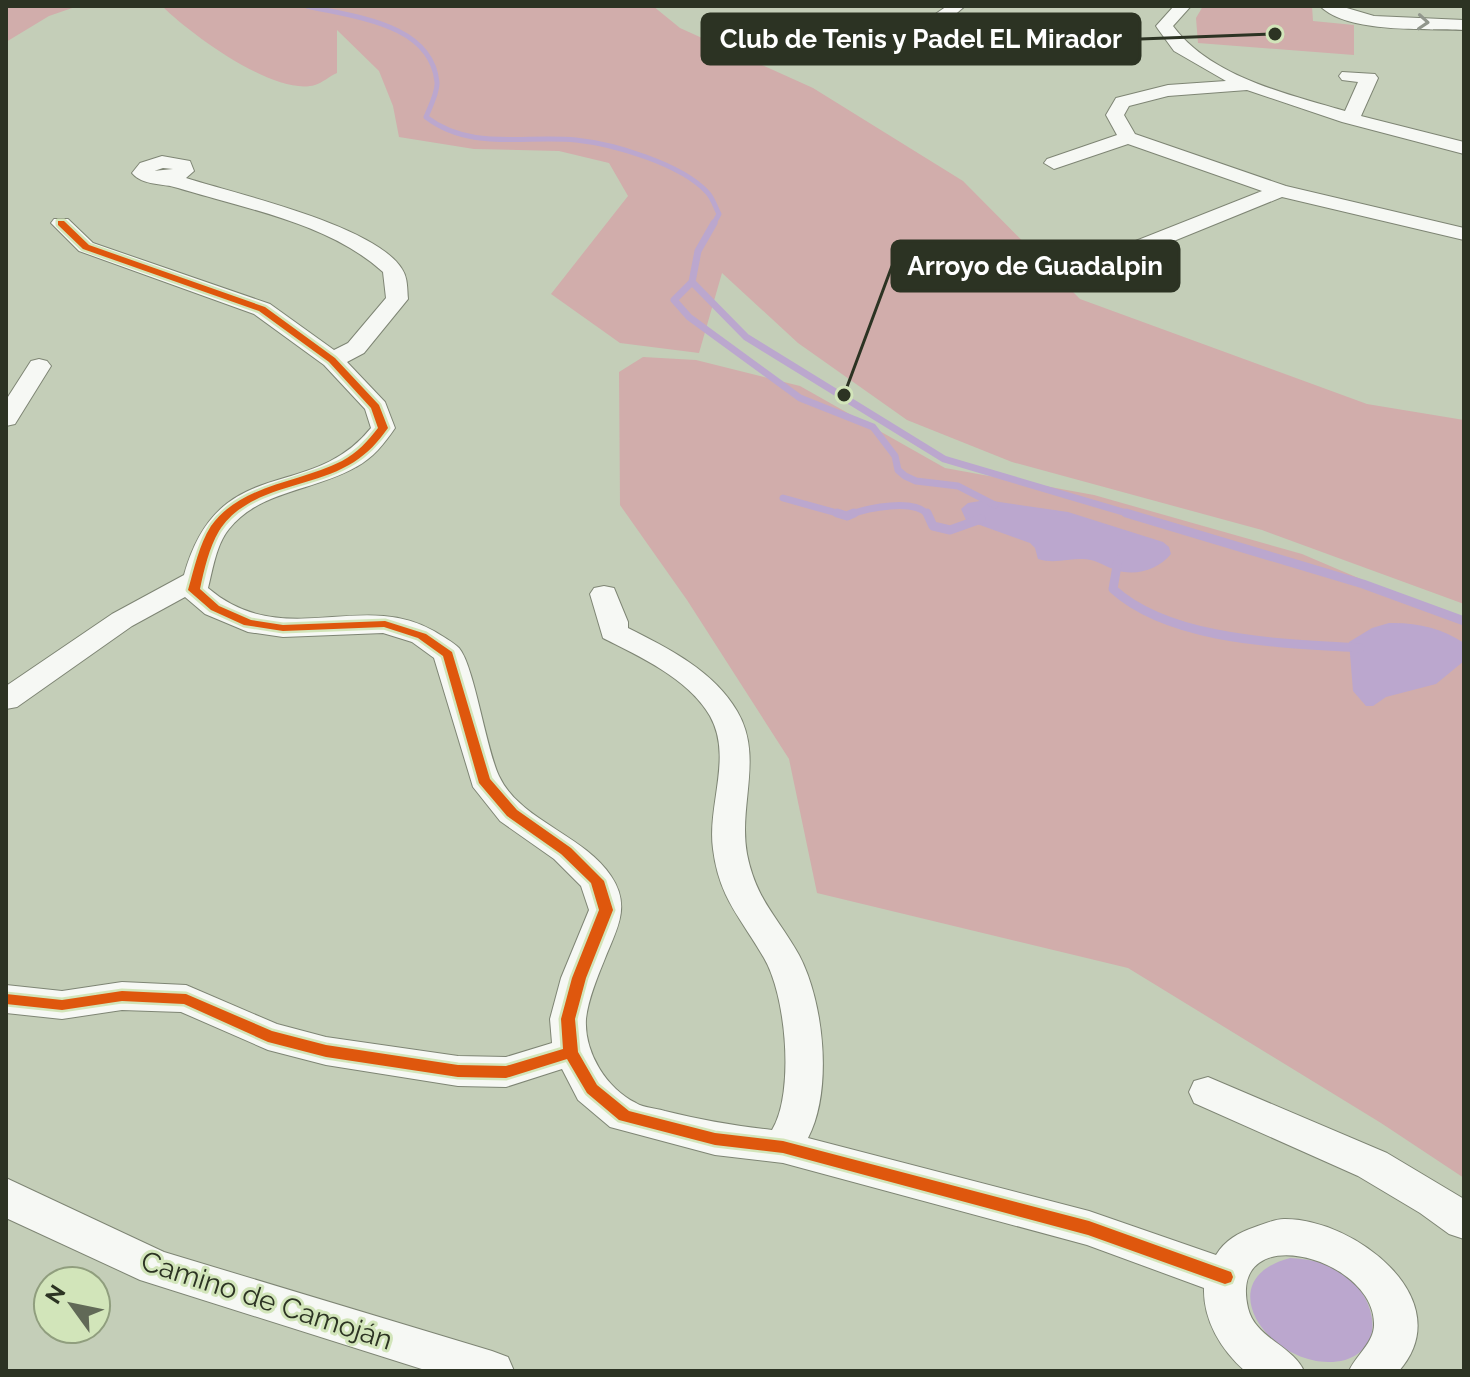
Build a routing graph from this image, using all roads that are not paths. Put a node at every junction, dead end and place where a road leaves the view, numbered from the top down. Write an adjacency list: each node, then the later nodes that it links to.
1 (957, 6): 5 (street)
2 (1183, 6): 7 (street)
3 (1328, 6): 4 (street, one-way to 4)
4 (1464, 25)
5 (982, 56)
6 (1348, 76): 8 (street)
7 (1246, 85): 8 (street); 9 (street)
8 (1351, 118): 10 (street)
9 (1128, 138): 11 (street); 13 (street)
10 (1464, 148)
11 (1054, 163)
12 (166, 178): 17 (street)
13 (1280, 191): 15 (street); 16 (street)
14 (61, 223): 17 (street)
15 (1464, 234)
16 (1060, 279)
17 (332, 360): 20 (street)
18 (39, 366): 19 (street)
19 (6, 419)
20 (197, 579): 22 (street); 24 (street)
21 (604, 594): 26 (street)
22 (6, 700)
23 (6, 999): 24 (street)
24 (571, 1052): 26 (street)
25 (1208, 1092): 28 (street)
26 (783, 1147): 29 (street)
27 (10, 1204): 31 (street, Camino de Camoján)
28 (1464, 1222)
29 (1225, 1277): 30 (street); 32 (street)
30 (1377, 1369)
31 (492, 1371)
32 (1282, 1371)

